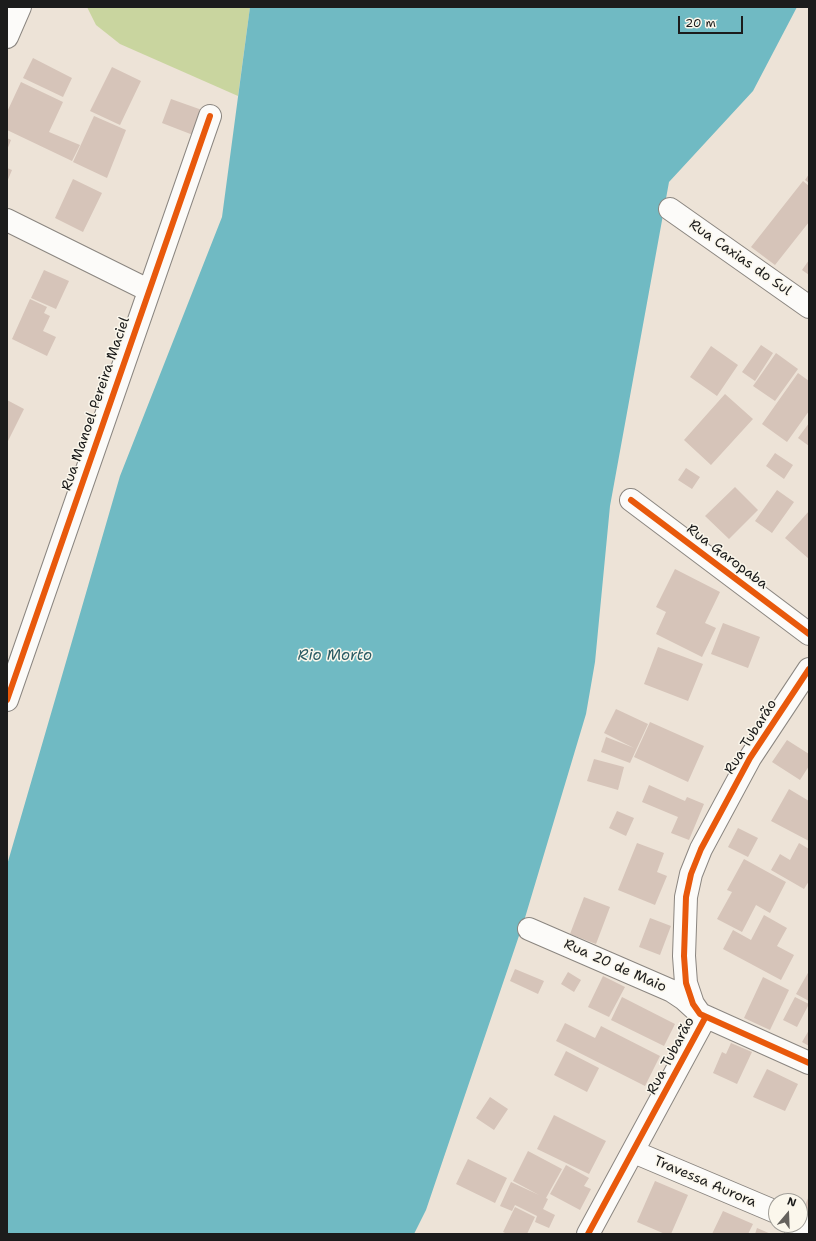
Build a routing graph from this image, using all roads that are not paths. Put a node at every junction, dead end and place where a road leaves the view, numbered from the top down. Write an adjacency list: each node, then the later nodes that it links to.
1 (20, 7): 2 (street)
2 (7, 37)
3 (210, 116): 6 (street, Rua Manoel Pereira Maciel)
4 (670, 209): 7 (street, Rua Caxias do Sul)
5 (7, 220): 6 (street)
6 (148, 290): 11 (street, Rua Manoel Pereira Maciel)
7 (809, 307)
8 (631, 500): 9 (street, Rua Garopaba)
9 (809, 634)
10 (809, 669): 13 (street, Rua Tubarão)
11 (7, 700)
12 (529, 929): 14 (street, Rua 20 de Maio)
13 (686, 978): 14 (street); 15 (street, Rua Tubarão)
14 (668, 989): 15 (street, Rua 20 de Maio)
15 (701, 1014): 16 (street, Rua 20 de Maio); 17 (street, Rua Tubarão)
16 (809, 1063)
17 (634, 1152): 18 (street, Travessa Aurora); 19 (street, Rua Tubarão)
18 (768, 1209)
19 (588, 1234)

